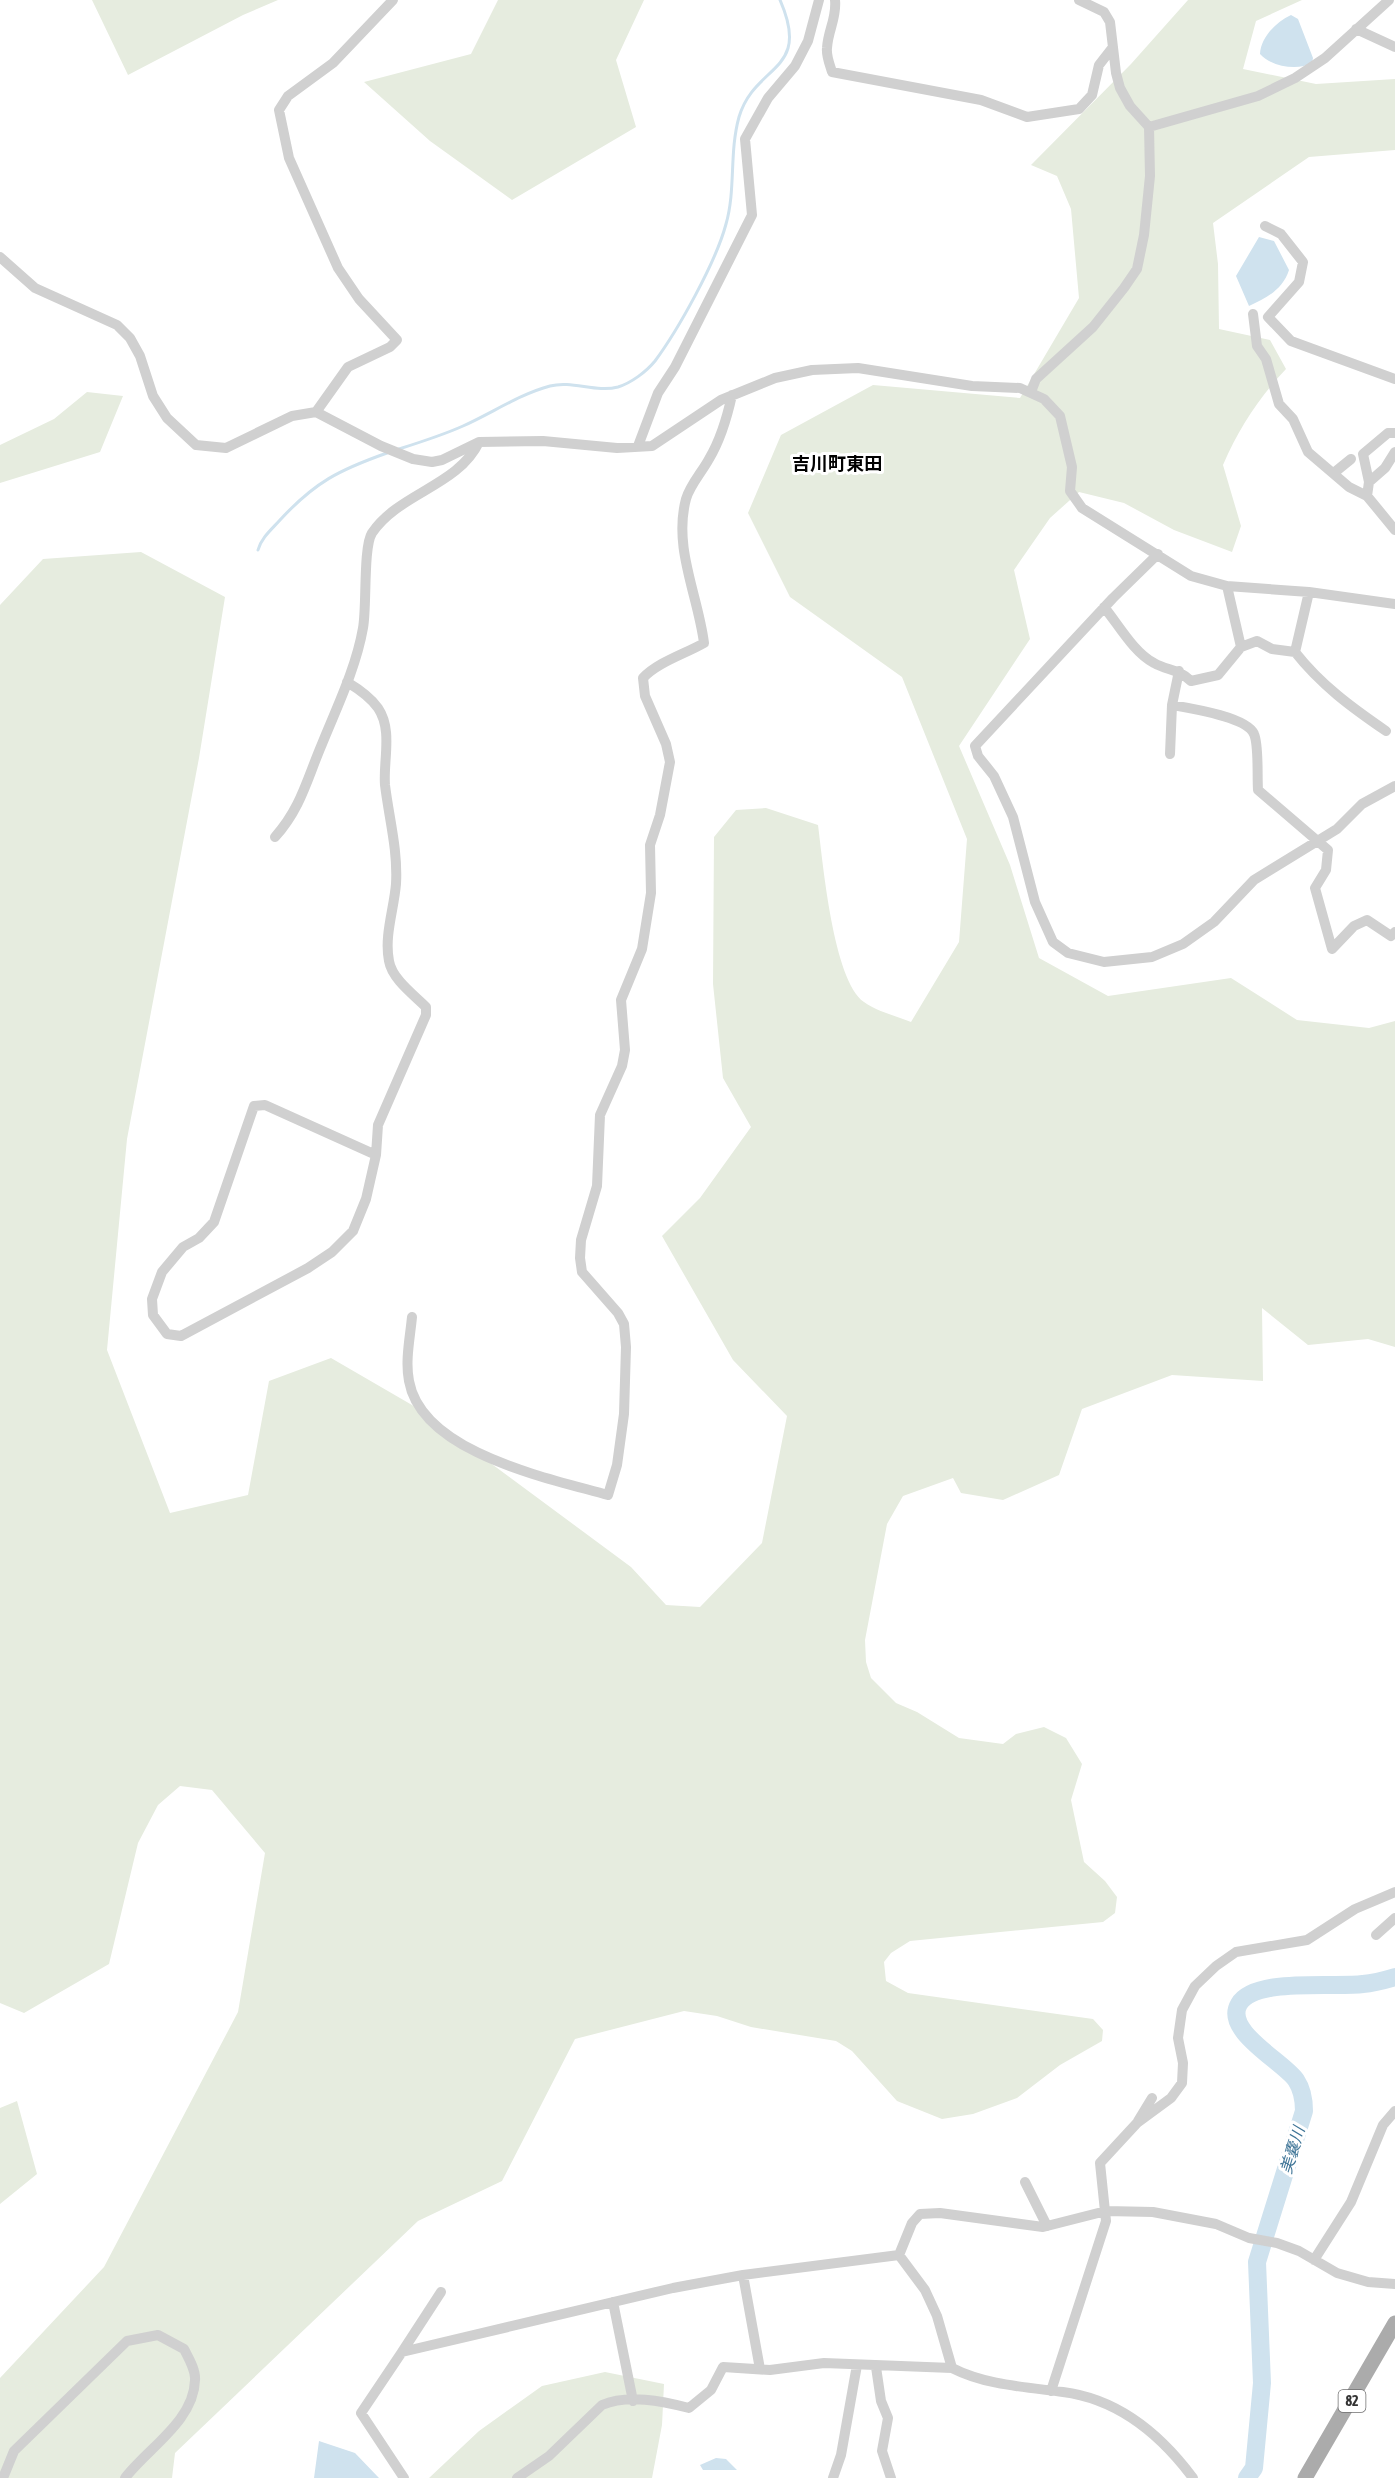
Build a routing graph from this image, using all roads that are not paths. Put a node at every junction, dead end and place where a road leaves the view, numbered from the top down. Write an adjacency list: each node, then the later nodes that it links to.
1 (393, 0): 18 (street)
2 (819, 0): 21 (street)
3 (835, 0): 9 (street)
4 (1078, 0): 7 (street)
5 (1104, 0): 7 (street)
6 (1389, 0): 8 (street)
7 (1104, 12): 9 (street)
8 (1356, 29): 10 (street); 11 (street)
9 (1113, 47): 11 (street)
10 (1395, 47)
11 (1149, 127): 16 (street)
12 (1265, 226): 15 (street)
13 (0, 257): 18 (street)
14 (1253, 314): 24 (street)
15 (1395, 379)
16 (1031, 392): 17 (street); 28 (street)
17 (732, 395): 21 (street); 45 (street)
18 (316, 412): 20 (street)
19 (1395, 433): 25 (street)
20 (479, 442): 21 (street); 36 (street)
21 (638, 446)
22 (1395, 452): 25 (street)
23 (1351, 459): 24 (street)
24 (1335, 472): 26 (street)
25 (1369, 482): 26 (street)
26 (1367, 496): 27 (street)
27 (1395, 530)
28 (1158, 554): 29 (street); 32 (street)
29 (1227, 586): 30 (street); 33 (street)
30 (1309, 592): 31 (street); 34 (street)
31 (1395, 604)
32 (1104, 607): 35 (street); 42 (street)
33 (1241, 647): 34 (street); 35 (street)
34 (1295, 652): 38 (street)
35 (1179, 670): 37 (street)
36 (347, 682): 41 (street); 44 (street)
37 (1172, 705): 39 (street); 42 (street)
38 (1386, 731)
39 (1170, 754)
40 (1395, 786): 42 (street)
41 (275, 837)
42 (1319, 841): 43 (street)
43 (1395, 932)
44 (376, 1155): 44 (street)
45 (412, 1317)
46 (1395, 1892): 51 (street)
47 (1395, 1918): 48 (street)
48 (1376, 1935)
49 (1152, 2098): 51 (street)
50 (1395, 2111): 56 (street)
51 (1137, 2123): 53 (street)
52 (1025, 2182): 54 (street)
53 (1106, 2211): 54 (street); 56 (street); 67 (street)
54 (1047, 2226): 55 (street)
55 (899, 2255): 57 (street); 65 (street)
56 (1314, 2260): 58 (street)
57 (743, 2276): 60 (street); 66 (street)
58 (1395, 2284)
59 (441, 2292): 62 (street)
60 (613, 2302): 62 (street); 68 (street)
61 (1395, 2323): 76 (main road, 82)
62 (402, 2352): 71 (street)
63 (857, 2365): 64 (street); 66 (street); 73 (street)
64 (876, 2367): 65 (street); 74 (street)
65 (952, 2368): 67 (street)
66 (760, 2369): 68 (street)
67 (1051, 2391): 75 (street)
68 (633, 2401): 72 (street)
69 (3, 2478): 70 (street)
70 (125, 2478)
71 (404, 2478)
72 (517, 2478)
73 (833, 2478)
74 (891, 2478)
75 (1193, 2478)
76 (1305, 2478)

